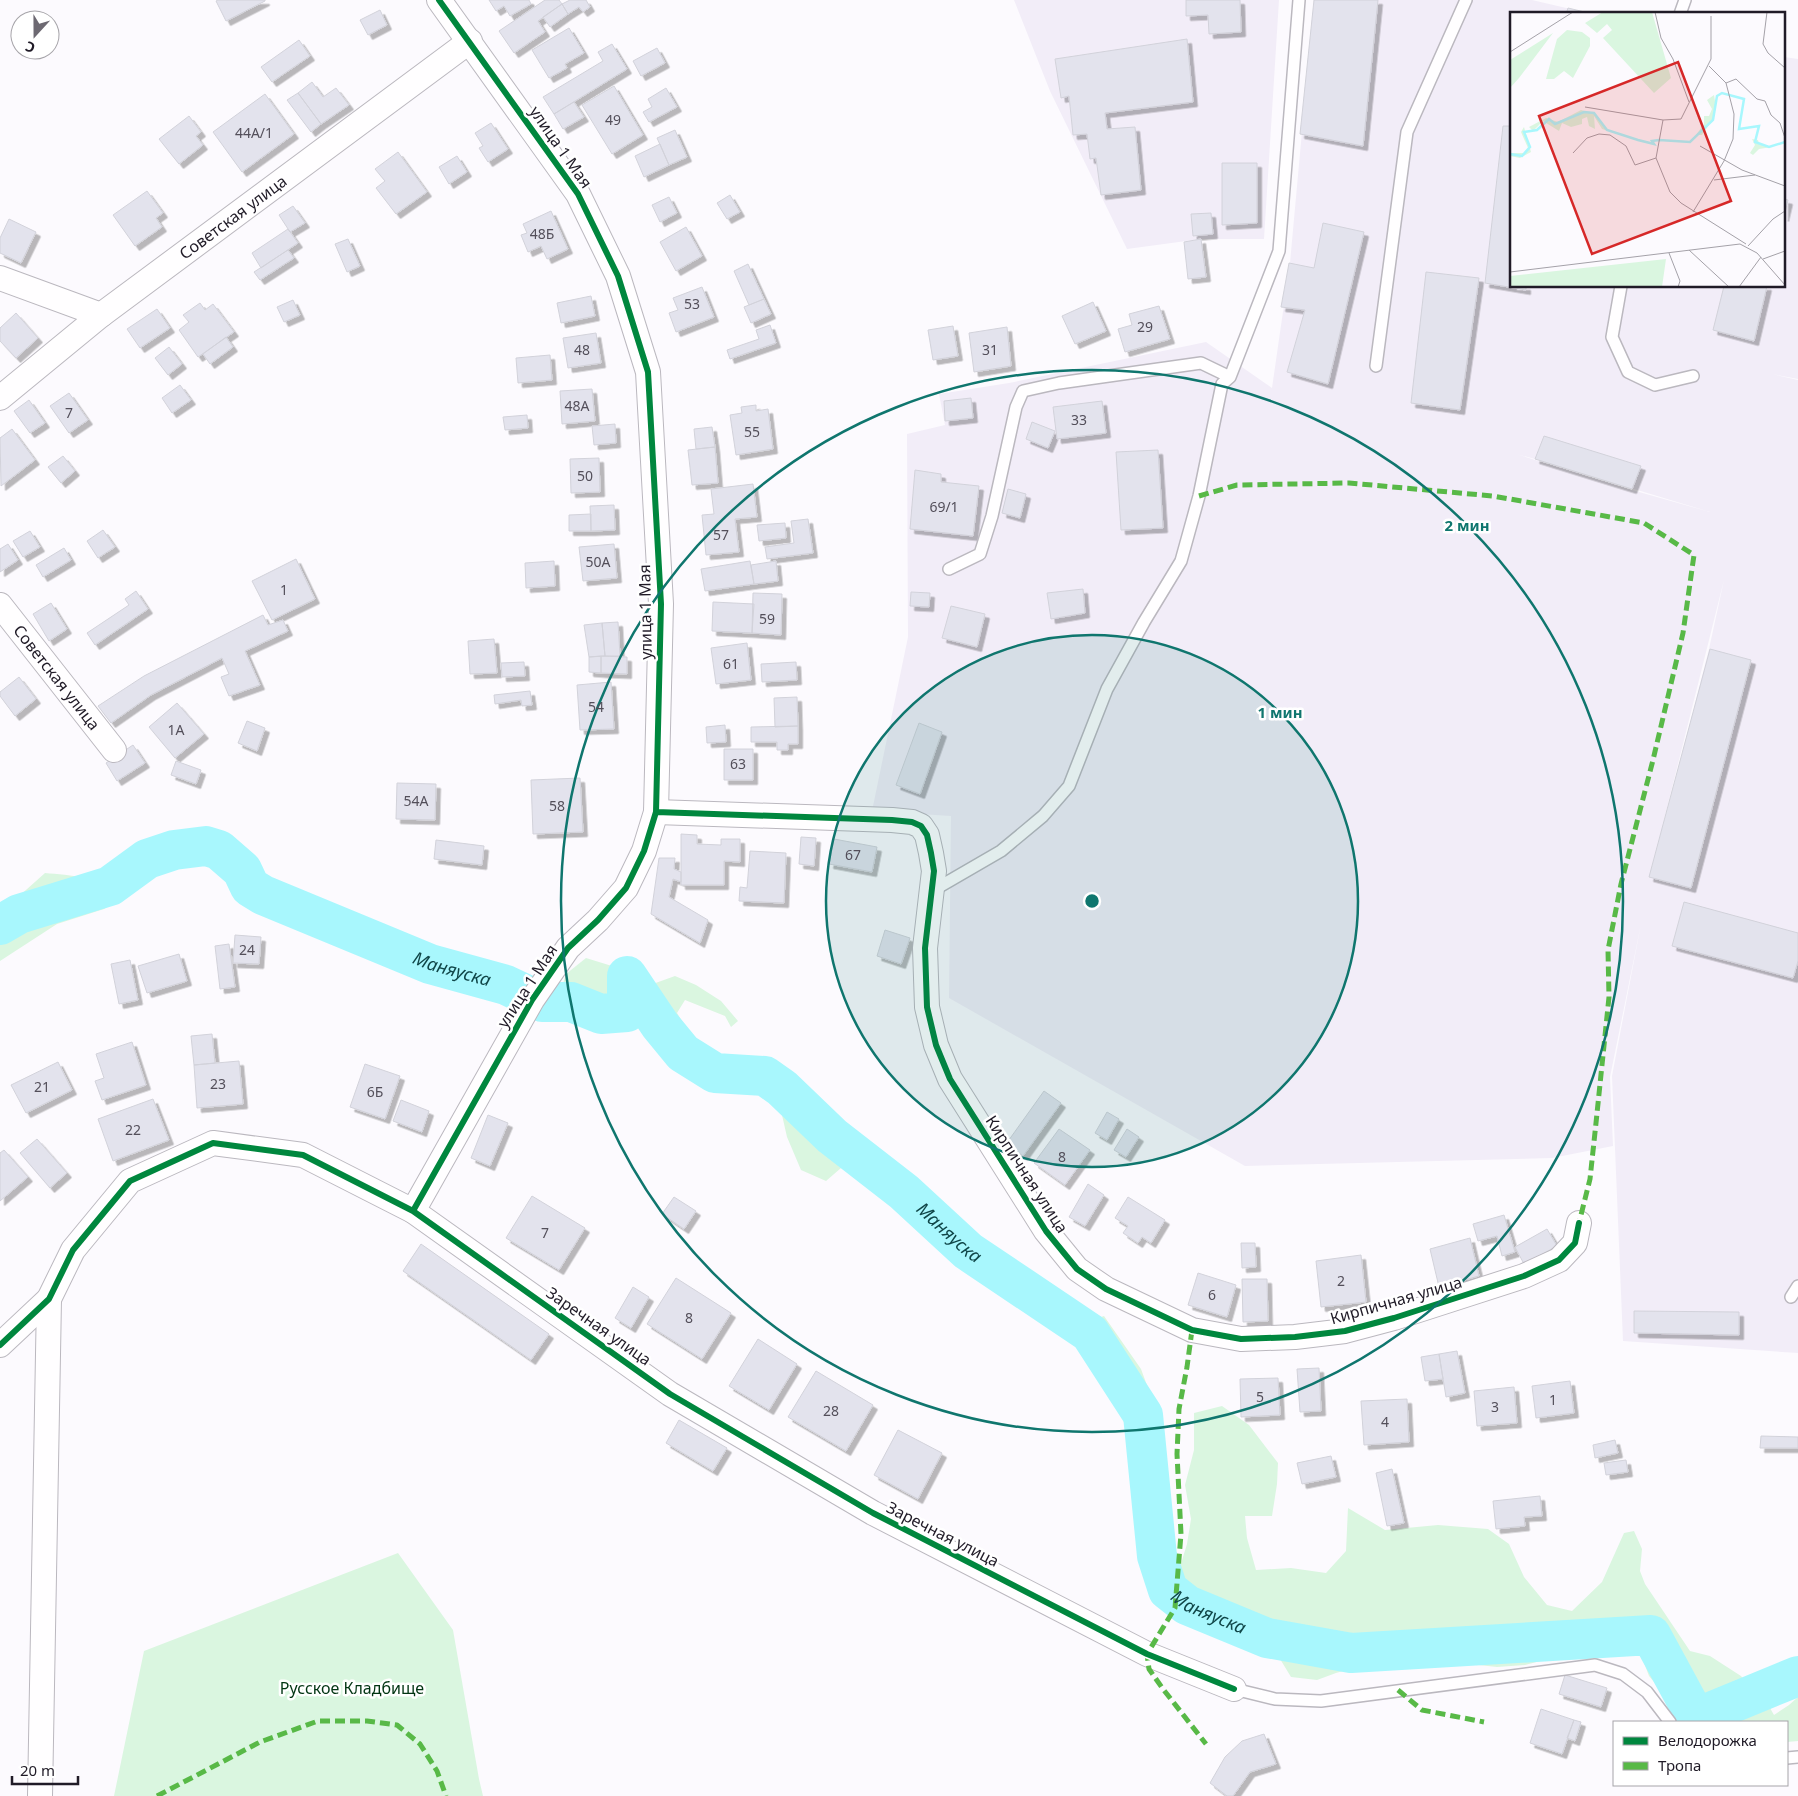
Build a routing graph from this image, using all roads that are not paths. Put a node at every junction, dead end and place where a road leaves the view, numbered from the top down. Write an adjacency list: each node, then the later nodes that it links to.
1 (439, 0): 6 (street, улица 1 Мая)
2 (1299, 0): 12 (lane)
3 (1466, 0): 10 (lane)
4 (1685, 0): 5 (lane)
5 (1681, 12)
6 (470, 41): 9 (street, Советская улица); 17 (street, улица 1 Мая)
7 (0, 278): 9 (street)
8 (1621, 288): 11 (lane)
9 (101, 315): 13 (street, Советская улица)
10 (1376, 366)
11 (1693, 376)
12 (1230, 377): 14 (lane); 18 (lane)
13 (0, 398)
14 (949, 569)
15 (0, 605): 16 (street, Советская улица)
16 (114, 750)
17 (656, 812): 18 (street, Кирпичная улица); 19 (street, улица 1 Мая)
18 (931, 892): 20 (street, Кирпичная улица)
19 (413, 1211): 23 (street, Заречная улица); 25 (street, Заречная улица)
20 (1579, 1223)
21 (1798, 1286): 22 (lane)
22 (1791, 1297)
23 (49, 1299): 24 (street, Заречная улица); 27 (street)
24 (0, 1345)
25 (1234, 1689): 26 (lane)
26 (1669, 1721)
27 (40, 1796)

